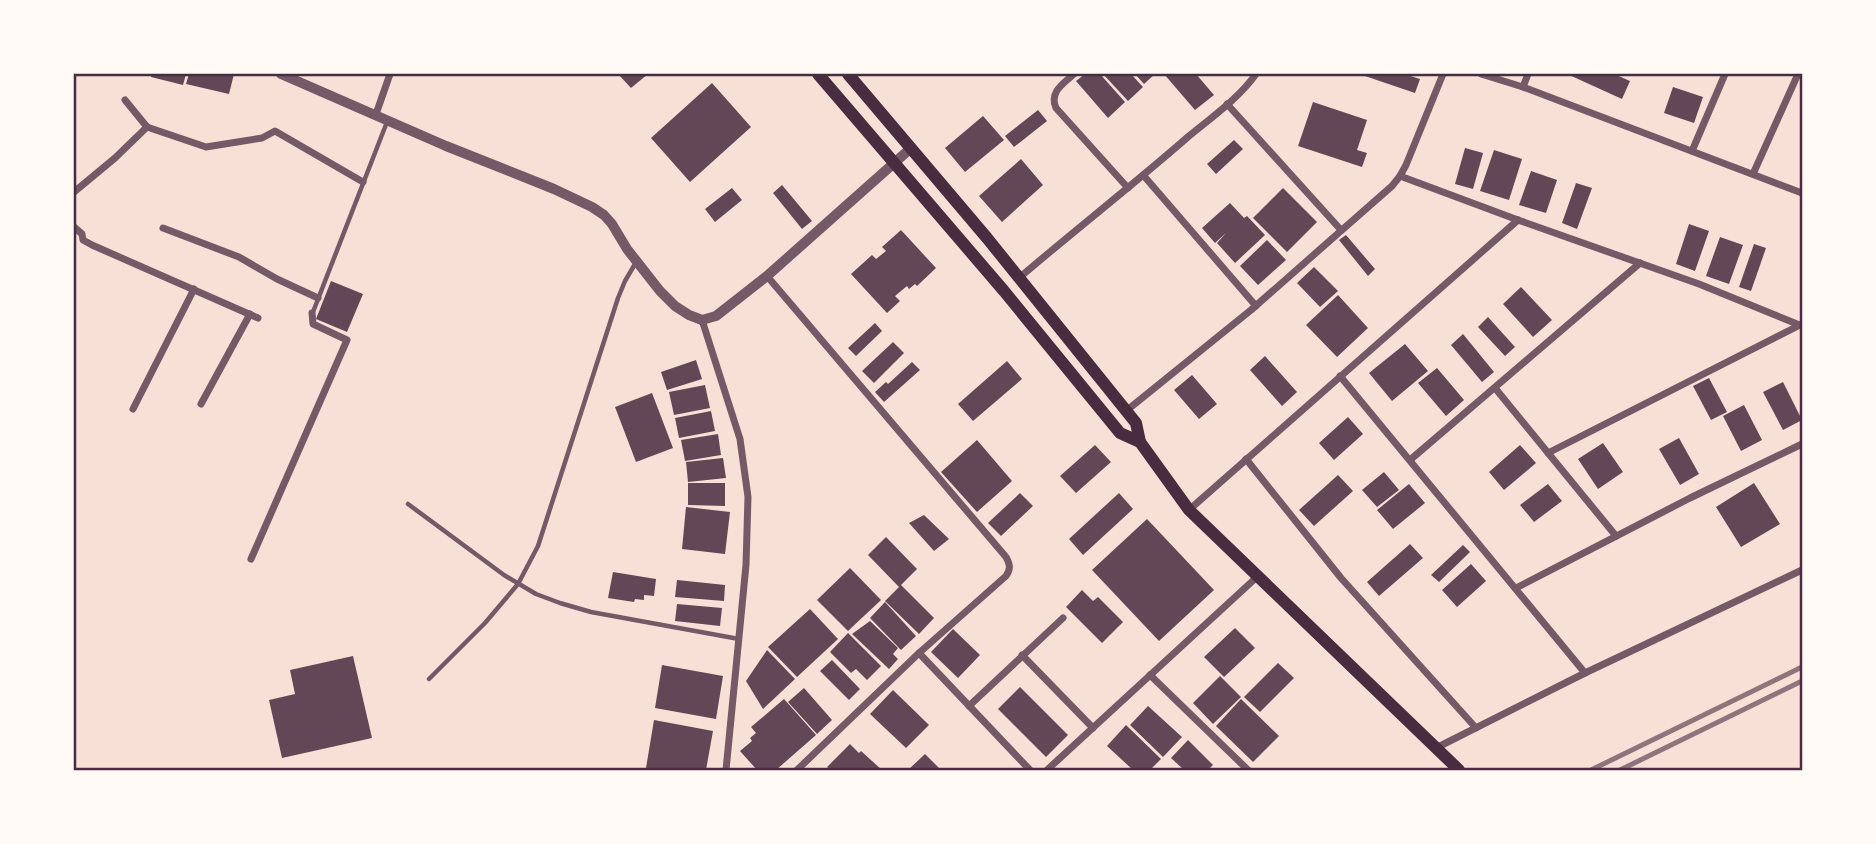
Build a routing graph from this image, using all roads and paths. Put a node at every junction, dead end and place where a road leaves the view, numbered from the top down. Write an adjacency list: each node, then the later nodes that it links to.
1 (281, 74): 15 (street)
2 (390, 74): 15 (street)
3 (818, 74): 20 (main road)
4 (848, 74): 18 (main road)
5 (1074, 74): 25 (street)
6 (1256, 74): 14 (street)
7 (1443, 74): 23 (street)
8 (1481, 74): 12 (street)
9 (1528, 74): 12 (street)
10 (1726, 74): 19 (street)
11 (1798, 74): 21 (street)
12 (1523, 87): 19 (street)
13 (125, 100): 17 (street)
14 (1227, 104): 22 (street); 31 (street)
15 (376, 114): 16 (street)
16 (387, 121): 24 (lane); 32 (street)
17 (147, 127): 24 (street); 26 (street)
18 (911, 148): 20 (street); 35 (main road)
19 (1692, 151): 21 (street)
20 (894, 163): 34 (street); 49 (main road)
21 (1753, 174): 27 (street)
22 (1144, 176): 25 (street); 38 (street)
23 (1400, 176): 28 (street); 31 (street)
24 (363, 182): 37 (lane)
25 (1128, 188): 35 (street)
26 (74, 192)
27 (1802, 193)
28 (1518, 220): 33 (street); 44 (street)
29 (74, 227): 36 (street)
30 (163, 228): 37 (street)
31 (1341, 230): 38 (street)
32 (637, 262): 42 (street); 60 (lane)
33 (1640, 263): 43 (street); 45 (street)
34 (767, 276): 42 (street); 64 (street)
35 (1019, 278): 48 (main road)
36 (194, 289): 40 (street); 47 (street)
37 (318, 298): 39 (lane)
38 (1256, 306): 48 (street)
39 (312, 313): 57 (street)
40 (250, 314): 41 (street); 46 (street)
41 (258, 318)
42 (702, 320): 63 (street)
43 (1801, 325): 51 (street)
44 (1340, 376): 52 (street); 53 (street)
45 (1495, 387): 51 (street); 53 (street)
46 (201, 404)
47 (133, 409)
48 (1126, 411): 49 (main road)
49 (1140, 442): 55 (main road)
50 (1802, 444): 56 (street)
51 (1548, 453): 56 (street)
52 (1246, 460): 55 (street); 70 (street)
53 (1410, 460): 61 (street)
54 (408, 505): 60 (lane)
55 (1189, 510): 59 (main road)
56 (1616, 537): 61 (street)
57 (251, 559)
58 (1802, 570): 66 (street)
59 (1258, 576): 67 (street); 72 (main road)
60 (519, 584): 63 (lane); 68 (lane)
61 (1516, 588): 66 (street)
62 (1063, 618): 65 (street)
63 (739, 639): 74 (street)
64 (919, 653): 69 (street); 75 (street)
65 (1022, 655): 69 (street); 71 (street)
66 (1585, 673): 70 (street)
67 (1150, 675): 71 (street); 73 (street)
68 (429, 679)
69 (969, 706): 76 (street)
70 (1476, 728): 72 (street)
71 (1093, 729): 77 (street)
72 (1436, 748): 78 (main road)
73 (1243, 769)
74 (726, 771)
75 (797, 771)
76 (1030, 771)
77 (1047, 771)
78 (1459, 771)

